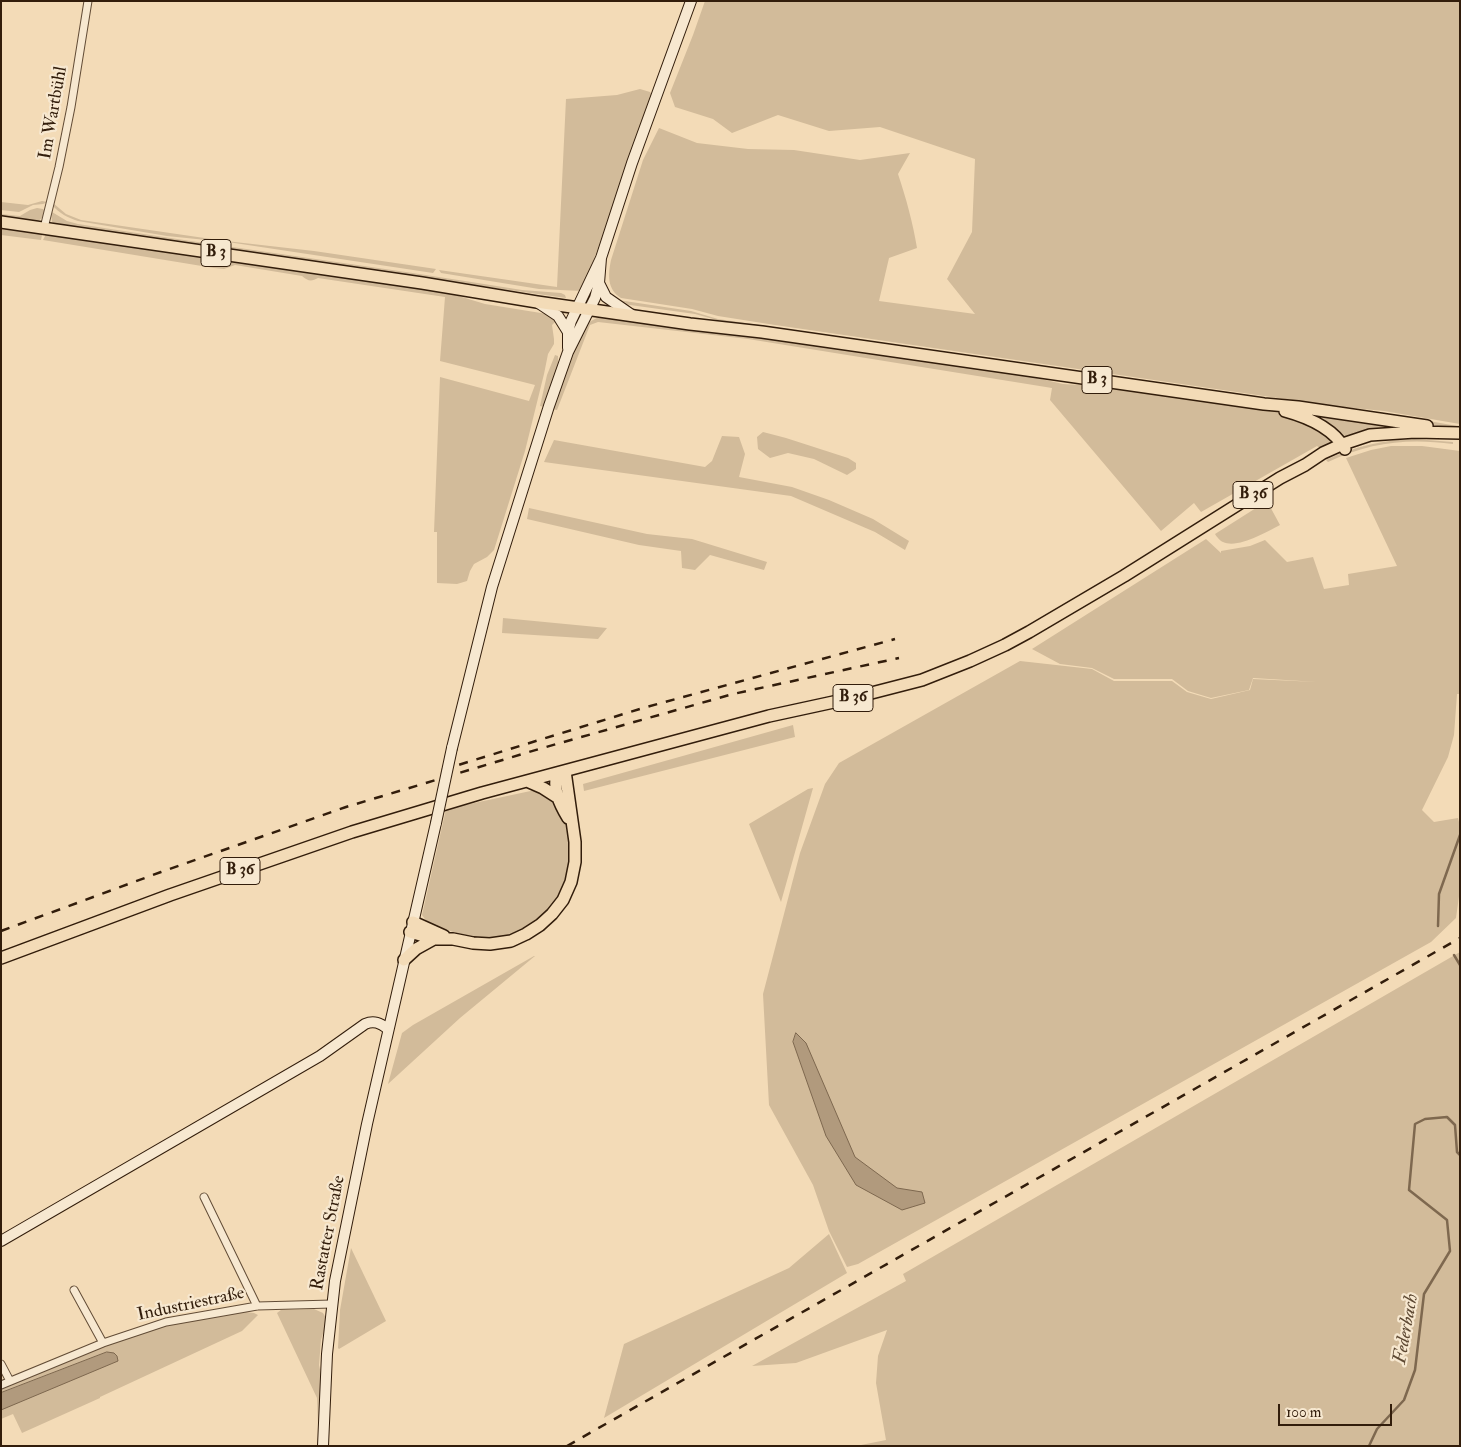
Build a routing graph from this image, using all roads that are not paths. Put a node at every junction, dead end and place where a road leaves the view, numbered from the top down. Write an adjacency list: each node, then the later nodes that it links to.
1 (88, 1): 4 (street, Im Wartbühl)
2 (690, 1): 5 (street)
3 (1, 222): 4 (main road, B 3)
4 (44, 228): 7 (main road, B 3)
5 (601, 258): 6 (street); 8 (street)
6 (600, 283): 9 (street); 10 (street)
7 (537, 302): 8 (main road, B 3); 11 (street)
8 (578, 308): 9 (main road, B 3); 11 (street)
9 (590, 309): 10 (main road, B 3); 12 (street)
10 (632, 315): 13 (main road, B 3)
11 (568, 332): 12 (street)
12 (568, 352): 20 (street, Rastatter Straße, bridge)
13 (1264, 404): 14 (main road, B 3); 15 (main road, B 3)
14 (1458, 435): 15 (main road); 15 (main road, B 36)
15 (1344, 446): 16 (main road, B 36)
16 (561, 772): 17 (main road, B 36); 18 (main road); 19 (main road)
17 (527, 781): 18 (main road); 23 (main road, B 36)
18 (557, 797): 19 (main road)
19 (571, 824): 22 (main road)
20 (412, 927): 21 (main road); 22 (main road); 24 (street, Rastatter Straße)
21 (434, 939): 22 (main road); 24 (main road)
22 (453, 939)
23 (1, 958)
24 (404, 960): 25 (street, Rastatter Straße)
25 (388, 1029): 27 (street); 29 (street, Rastatter Straße)
26 (204, 1198): 30 (street, Industriestraße)
27 (1, 1241)
28 (74, 1290): 31 (street)
29 (332, 1304): 30 (street, Industriestraße); 35 (street, Rastatter Straße)
30 (257, 1306): 31 (street, Industriestraße)
31 (103, 1342): 33 (street, Industriestraße)
32 (1, 1364): 33 (street)
33 (10, 1381): 34 (street, Industriestraße)
34 (1, 1385)
35 (323, 1446)

